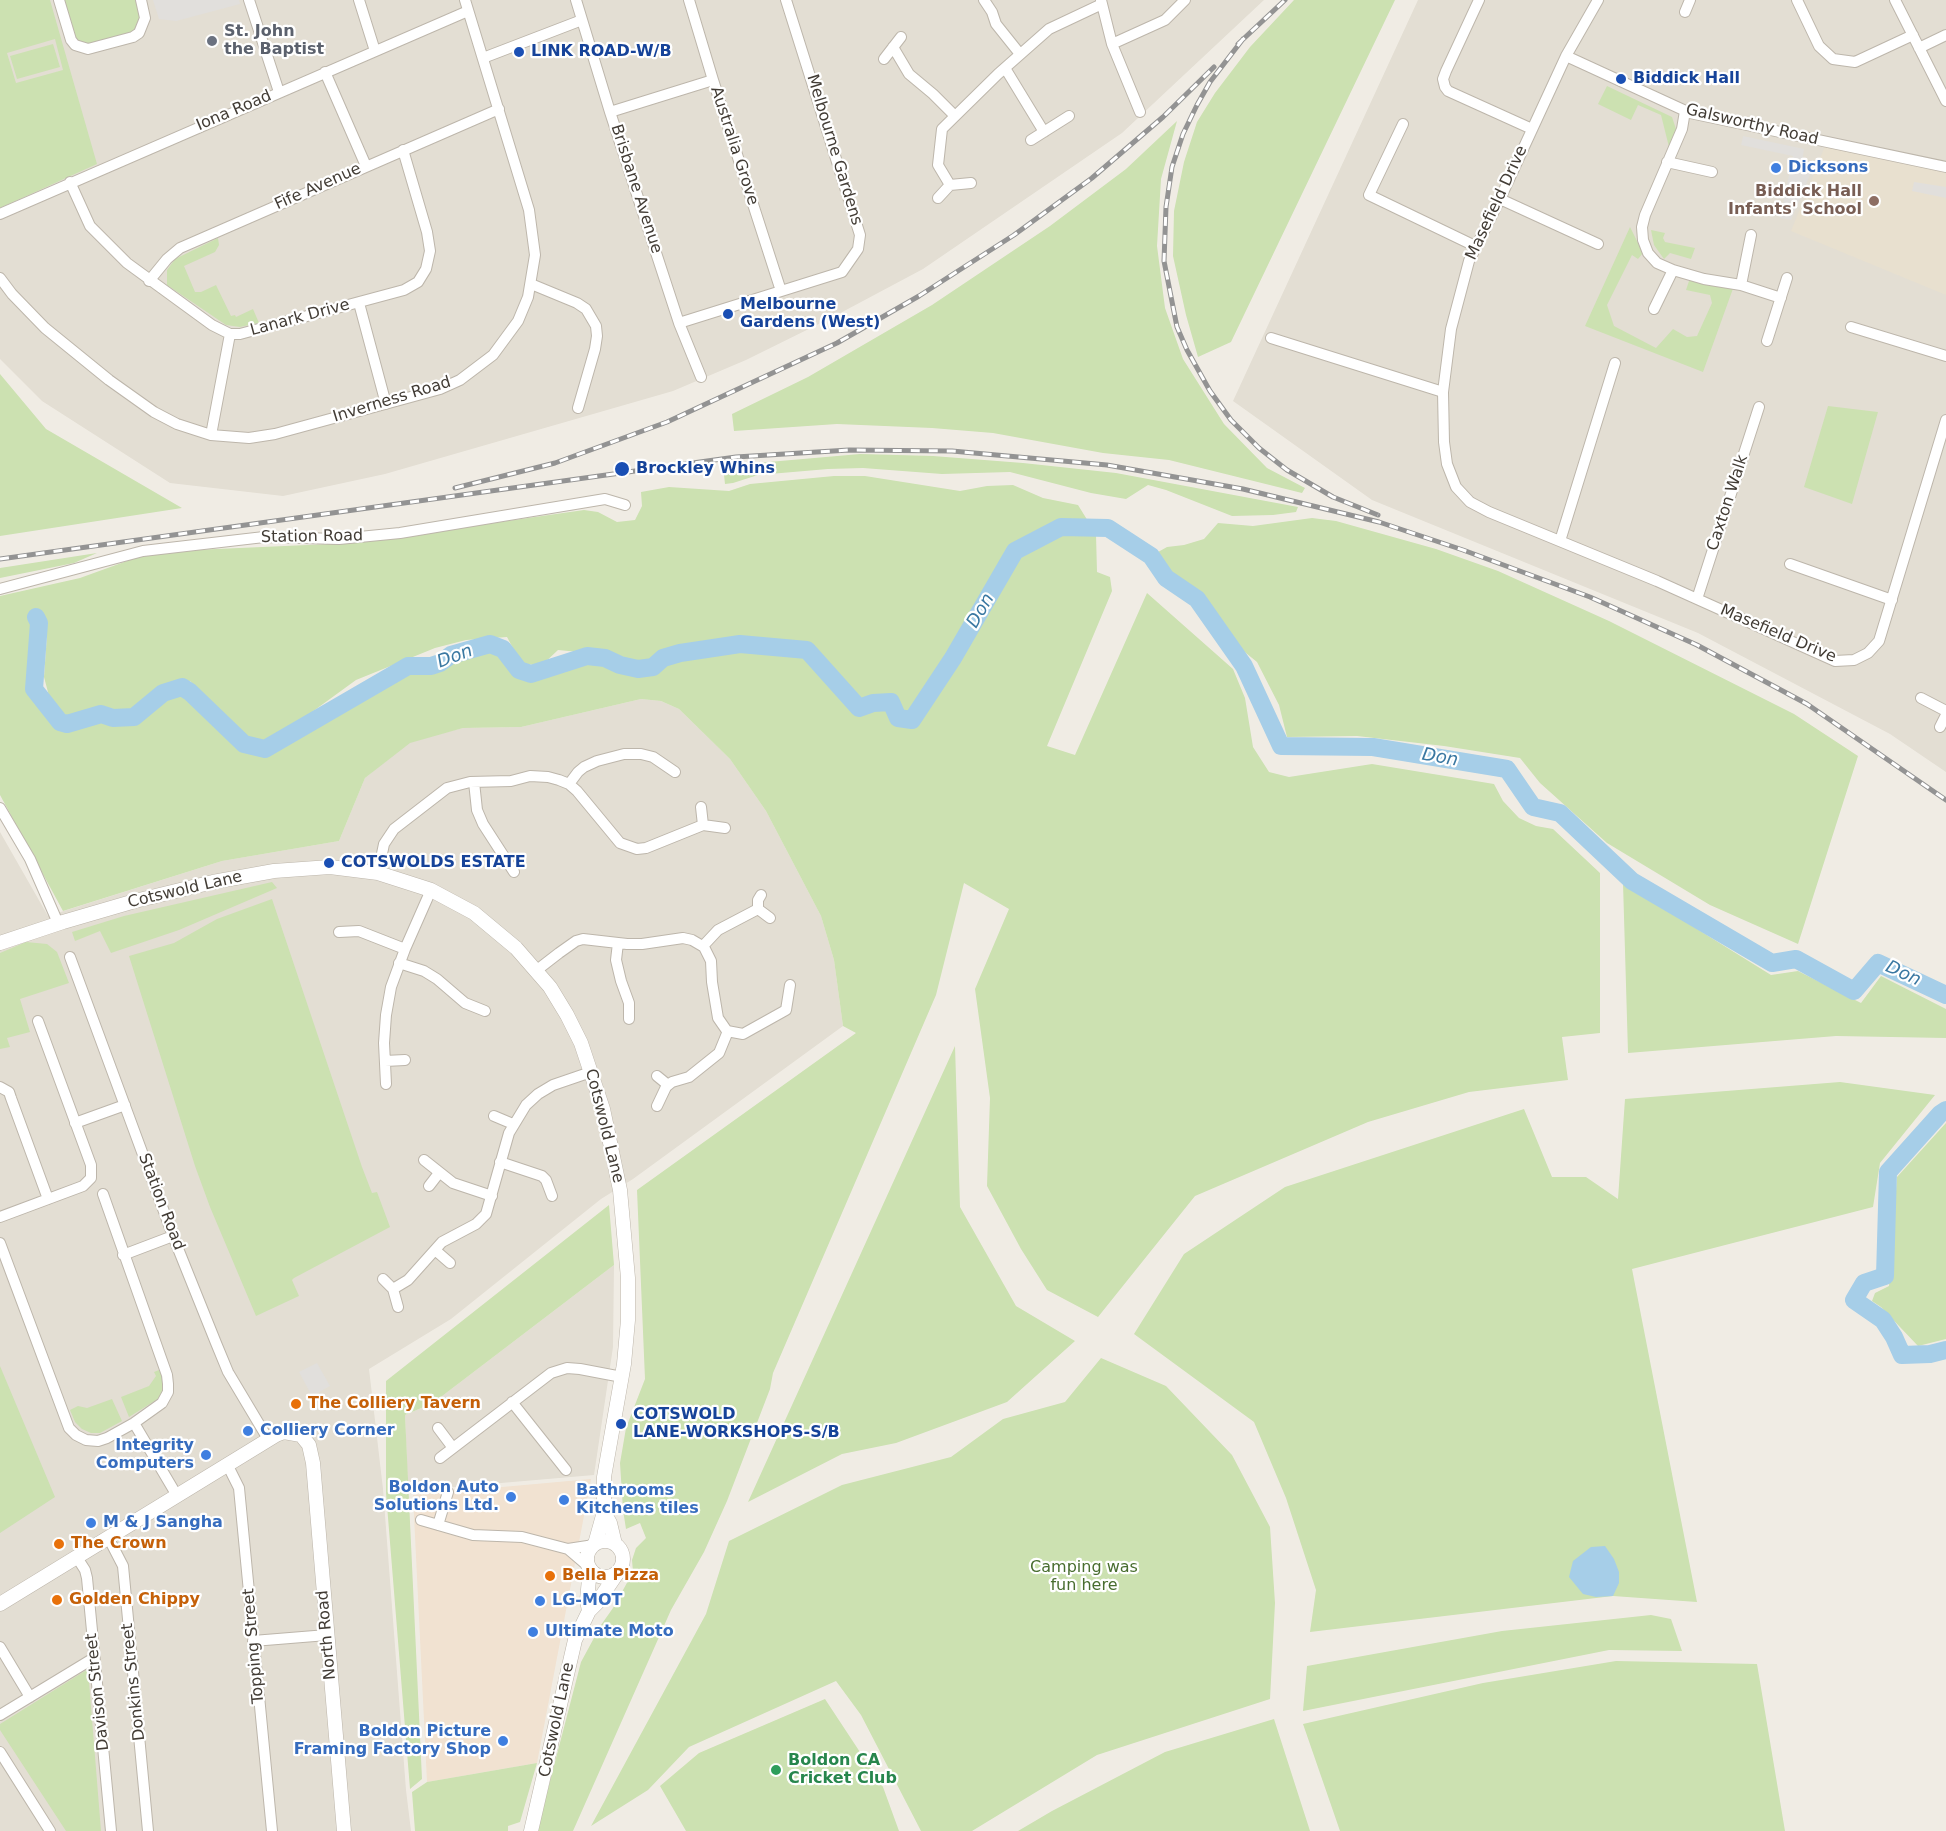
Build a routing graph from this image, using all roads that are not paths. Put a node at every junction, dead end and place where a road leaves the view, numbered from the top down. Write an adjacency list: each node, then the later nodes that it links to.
1 (59, 0): 2 (street)
2 (141, 0)
3 (249, 0): 33 (street)
4 (359, 0): 25 (street)
5 (576, 0): 18 (street, Brisbane Avenue)
6 (689, 0): 32 (street, Australia Grove)
7 (786, 0): 65 (street, Melbourne Gardens)
8 (984, 0): 26 (street)
9 (1185, 0): 22 (street)
10 (1479, 0): 42 (street)
11 (1598, 0): 27 (street, Masefield Drive)
12 (1690, 0): 17 (street)
13 (1797, 0): 19 (street)
14 (1895, 0): 19 (street)
15 (1101, 2): 22 (street); 26 (street)
16 (466, 5): 25 (street, Iona Road); 28 (street, Inverness Road)
17 (1685, 12)
18 (582, 20): 28 (street); 37 (street, Brisbane Avenue)
19 (1913, 35): 24 (street)
20 (1946, 35): 24 (street)
21 (902, 37): 23 (street)
22 (1112, 44): 38 (street)
23 (893, 47): 29 (street); 39 (street)
24 (1919, 48): 34 (street)
25 (375, 51): 31 (street, Iona Road)
26 (1020, 54): 30 (street)
27 (1566, 56): 36 (street, Galsworthy Road); 42 (street, Masefield Drive)
28 (483, 58): 35 (street, Inverness Road)
29 (884, 59)
30 (1005, 68): 39 (street); 43 (street)
31 (325, 72): 33 (street, Iona Road); 48 (street)
32 (712, 80): 37 (street); 65 (street, Australia Grove)
33 (279, 92): 50 (street, Iona Road)
34 (1946, 101)
35 (499, 109): 45 (street, Fife Avenue); 63 (street, Inverness Road)
36 (1685, 111): 46 (street); 47 (street, Galsworthy Road)
37 (610, 112): 69 (street, Brisbane Avenue)
38 (1140, 112)
39 (955, 116): 52 (street)
40 (1069, 116): 43 (street)
41 (1403, 124): 58 (street)
42 (1532, 129): 54 (street, Masefield Drive)
43 (1044, 132): 44 (street)
44 (1031, 140)
45 (404, 150): 48 (street, Fife Avenue); 67 (street, Lanark Drive)
46 (1667, 162): 49 (street); 59 (street)
47 (1946, 165)
48 (366, 166): 62 (street, Fife Avenue)
49 (1712, 172)
50 (70, 182): 55 (street, Iona Road); 62 (street, Lanark Drive)
51 (971, 183): 52 (street)
52 (950, 185): 53 (street)
53 (938, 198)
54 (1500, 199): 57 (street); 58 (street, Masefield Drive)
55 (0, 214)
56 (1751, 235): 64 (street)
57 (1598, 244)
58 (1475, 246): 77 (street, Masefield Drive)
59 (1673, 270): 64 (street); 68 (street)
60 (0, 278): 82 (street, Inverness Road)
61 (1787, 278): 66 (street)
62 (149, 281): 71 (street, Lanark Drive)
63 (531, 284): 78 (street, Inverness Road); 80 (street)
64 (1741, 285): 66 (street)
65 (781, 291): 69 (street, Melbourne Gardens)
66 (1781, 298): 73 (street)
67 (358, 303): 71 (street, Lanark Drive); 78 (street)
68 (1654, 309)
69 (680, 323): 76 (street, Brisbane Avenue)
70 (1851, 327): 74 (street)
71 (230, 334): 82 (street)
72 (1271, 338): 77 (street)
73 (1767, 341)
74 (1946, 356)
75 (1615, 363): 84 (street)
76 (701, 377)
77 (1443, 392): 84 (street, Masefield Drive)
78 (386, 404): 82 (street, Inverness Road)
79 (1759, 407): 87 (street, Caxton Walk)
80 (578, 408)
81 (1946, 420): 88 (street, Masefield Drive)
82 (211, 435)
83 (625, 505): 86 (street, Station Road)
84 (1560, 541): 87 (street, Masefield Drive)
85 (1790, 564): 88 (street)
86 (0, 589)
87 (1697, 599): 88 (street, Masefield Drive)
88 (1892, 600)
89 (1921, 698): 90 (street)
90 (1946, 713): 91 (street)
91 (1940, 727)
92 (675, 772): 94 (street)
93 (474, 782): 94 (street); 99 (street); 100 (street)
94 (569, 784): 97 (street)
95 (701, 807): 97 (street)
96 (0, 808): 105 (street)
97 (703, 825): 98 (street)
98 (724, 828)
99 (514, 872)
100 (378, 873): 101 (street, Cotswold Lane); 105 (street, Cotswold Lane)
101 (431, 890): 110 (street); 113 (street, Cotswold Lane)
102 (761, 895): 103 (street)
103 (758, 909): 104 (street); 109 (street)
104 (770, 918)
105 (58, 923): 108 (street, Cotswold Lane)
106 (339, 932): 110 (street)
107 (618, 943): 109 (street); 113 (street); 117 (street)
108 (0, 944)
109 (703, 946): 120 (street)
110 (405, 949): 112 (street)
111 (70, 957): 128 (street, Station Road)
112 (399, 963): 116 (street); 122 (street)
113 (537, 970): 123 (street, Cotswold Lane)
114 (790, 985): 115 (street)
115 (786, 1010): 118 (street); 120 (street)
116 (485, 1011)
117 (628, 1019)
118 (795, 1019)
119 (39, 1021): 131 (street)
120 (728, 1031): 126 (street)
121 (405, 1060): 122 (street)
122 (385, 1061): 125 (street)
123 (591, 1072): 132 (street); 152 (street, Cotswold Lane)
124 (657, 1076): 126 (street)
125 (386, 1084)
126 (668, 1085): 129 (street)
127 (0, 1087): 142 (street)
128 (125, 1105): 131 (street); 144 (street, Station Road)
129 (657, 1106)
130 (494, 1116): 132 (street)
131 (75, 1123): 142 (street)
132 (513, 1124): 134 (street)
133 (424, 1160): 136 (street)
134 (500, 1162): 137 (street); 140 (street)
135 (550, 1167): 137 (street)
136 (439, 1173): 138 (street); 140 (street)
137 (543, 1177): 141 (street)
138 (429, 1186)
139 (103, 1194): 147 (street)
140 (492, 1196): 146 (street)
141 (552, 1196)
142 (48, 1199): 143 (street)
143 (0, 1217)
144 (173, 1236): 147 (street); 156 (street, Station Road)
145 (0, 1243): 154 (street)
146 (435, 1250): 148 (street); 150 (street)
147 (123, 1255): 154 (street)
148 (450, 1263)
149 (383, 1279): 150 (street)
150 (393, 1289): 151 (street)
151 (398, 1307)
152 (622, 1377): 153 (street); 163 (street, Cotswold Lane)
153 (512, 1402): 157 (street); 160 (street)
154 (134, 1423): 162 (street)
155 (438, 1428): 157 (street)
156 (268, 1439): 159 (street); 175 (street, North Road)
157 (453, 1448): 158 (street)
158 (440, 1458)
159 (227, 1464): 162 (street); 176 (street, Topping Street)
160 (566, 1470)
161 (448, 1492): 165 (street)
162 (176, 1494): 166 (street)
163 (604, 1512): 167 (street, Cotswold Lane); 168 (street, Cotswold Lane)
164 (421, 1520): 165 (street)
165 (438, 1525): 169 (street)
166 (108, 1537): 170 (street); 184 (street, Donkins Street)
167 (615, 1544): 168 (street); 172 (street)
168 (595, 1545): 169 (street); 171 (street)
169 (567, 1549): 171 (street)
170 (76, 1556): 173 (street); 178 (street, Davison Street)
171 (589, 1568): 172 (street); 174 (street, Cotswold Lane)
172 (618, 1572): 174 (street, Cotswold Lane)
173 (0, 1604)
174 (589, 1611): 187 (street, Cotswold Lane)
175 (327, 1635): 176 (street); 186 (street, North Road)
176 (253, 1641): 185 (street, Topping Street)
177 (0, 1647): 179 (street)
178 (94, 1658): 179 (street); 183 (street, Davison Street)
179 (30, 1697): 180 (street)
180 (0, 1715)
181 (0, 1752): 182 (street)
182 (50, 1831)
183 (111, 1831)
184 (148, 1831)
185 (272, 1831)
186 (344, 1831)
187 (531, 1831)

